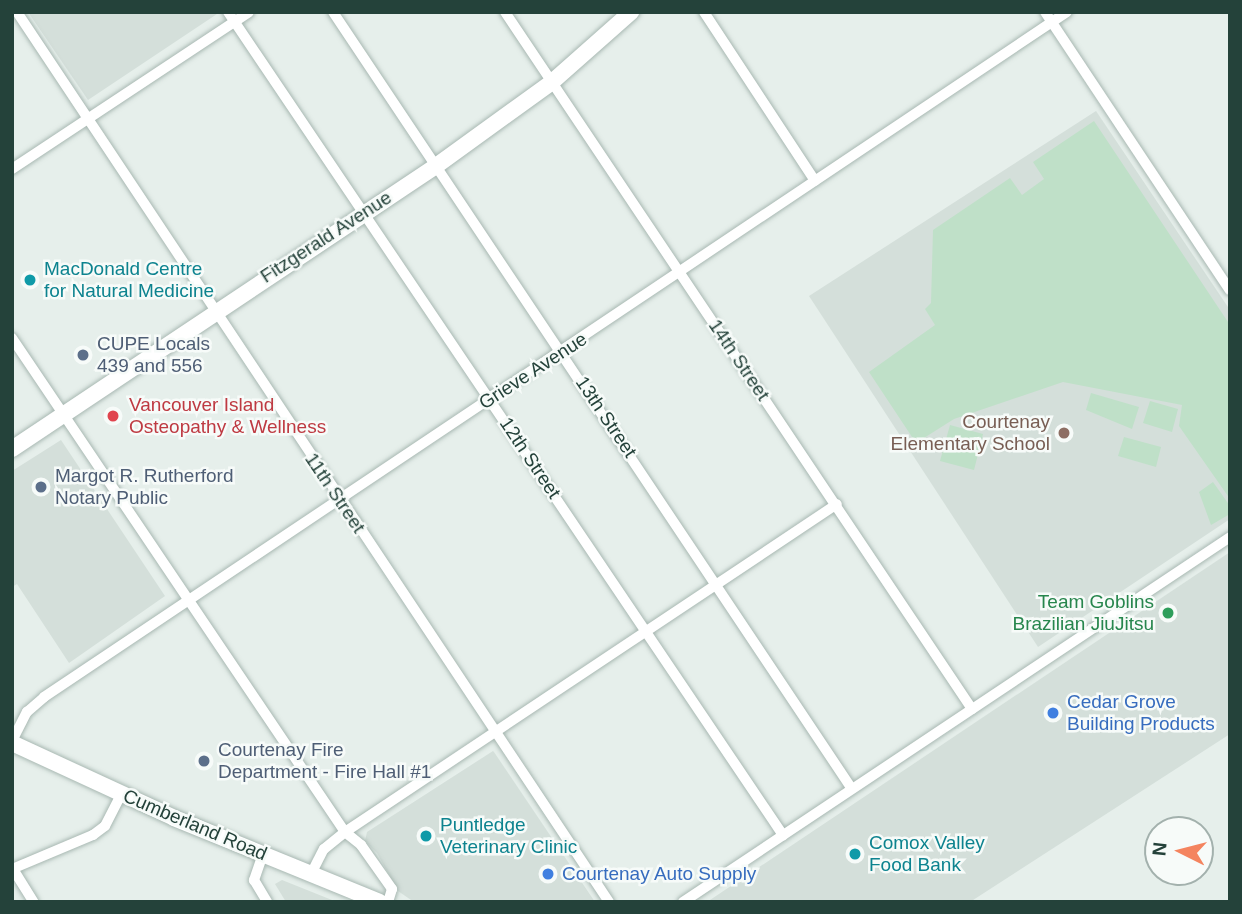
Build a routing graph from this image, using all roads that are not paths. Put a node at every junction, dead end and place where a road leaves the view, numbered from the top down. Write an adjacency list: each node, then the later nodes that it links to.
1 (17, 12): 11 (street, 11th Street)
2 (249, 12): 8 (street)
3 (333, 12): 12 (street, 13th Street)
4 (505, 12): 10 (street, 14th Street)
5 (631, 12): 10 (street, Fitzgerald Avenue)
6 (704, 12): 14 (street)
7 (1067, 12): 9 (street, Grieve Avenue)
8 (231, 17): 11 (street); 15 (street, 12th Street)
9 (1048, 17): 14 (street, Grieve Avenue); 17 (street)
10 (552, 82): 12 (street, Fitzgerald Avenue); 16 (street, 14th Street)
11 (87, 119): 13 (street); 18 (street, 11th Street)
12 (436, 166): 15 (street, Fitzgerald Avenue); 20 (street, 13th Street)
13 (12, 169)
14 (815, 181): 16 (street, Grieve Avenue)
15 (362, 212): 18 (street, Fitzgerald Avenue); 21 (street, 12th Street)
16 (680, 273): 20 (street, Grieve Avenue); 25 (street, 14th Street)
17 (1230, 290)
18 (214, 312): 22 (street, Fitzgerald Avenue); 24 (street, 11th Street)
19 (12, 338): 22 (street)
20 (562, 352): 21 (street, Grieve Avenue); 27 (street, 13th Street)
21 (490, 399): 24 (street, Grieve Avenue); 29 (street, 12th Street)
22 (62, 415): 23 (street, Fitzgerald Avenue); 28 (street)
23 (12, 449)
24 (340, 500): 28 (street, Grieve Avenue); 31 (street, 11th Street)
25 (837, 504): 27 (street); 30 (street, 14th Street)
26 (1230, 537): 30 (street)
27 (718, 583): 29 (street); 33 (street, 13th Street)
28 (188, 602): 32 (street, Grieve Avenue); 35 (street)
29 (646, 631): 31 (street); 36 (street, 12th Street)
30 (972, 709): 33 (street)
31 (495, 732): 35 (street); 44 (street, 11th Street)
32 (12, 742): 34 (street, Cumberland Road)
33 (852, 789): 36 (street)
34 (121, 794): 37 (street, Cumberland Road); 38 (street)
35 (345, 832): 39 (street); 43 (street)
36 (783, 835): 45 (street)
37 (263, 854): 39 (street, Cumberland Road); 41 (street)
38 (13, 869): 40 (street)
39 (311, 874): 42 (street, Cumberland Road)
40 (34, 902)
41 (267, 902)
42 (380, 902)
43 (388, 902)
44 (610, 902)
45 (683, 902)

